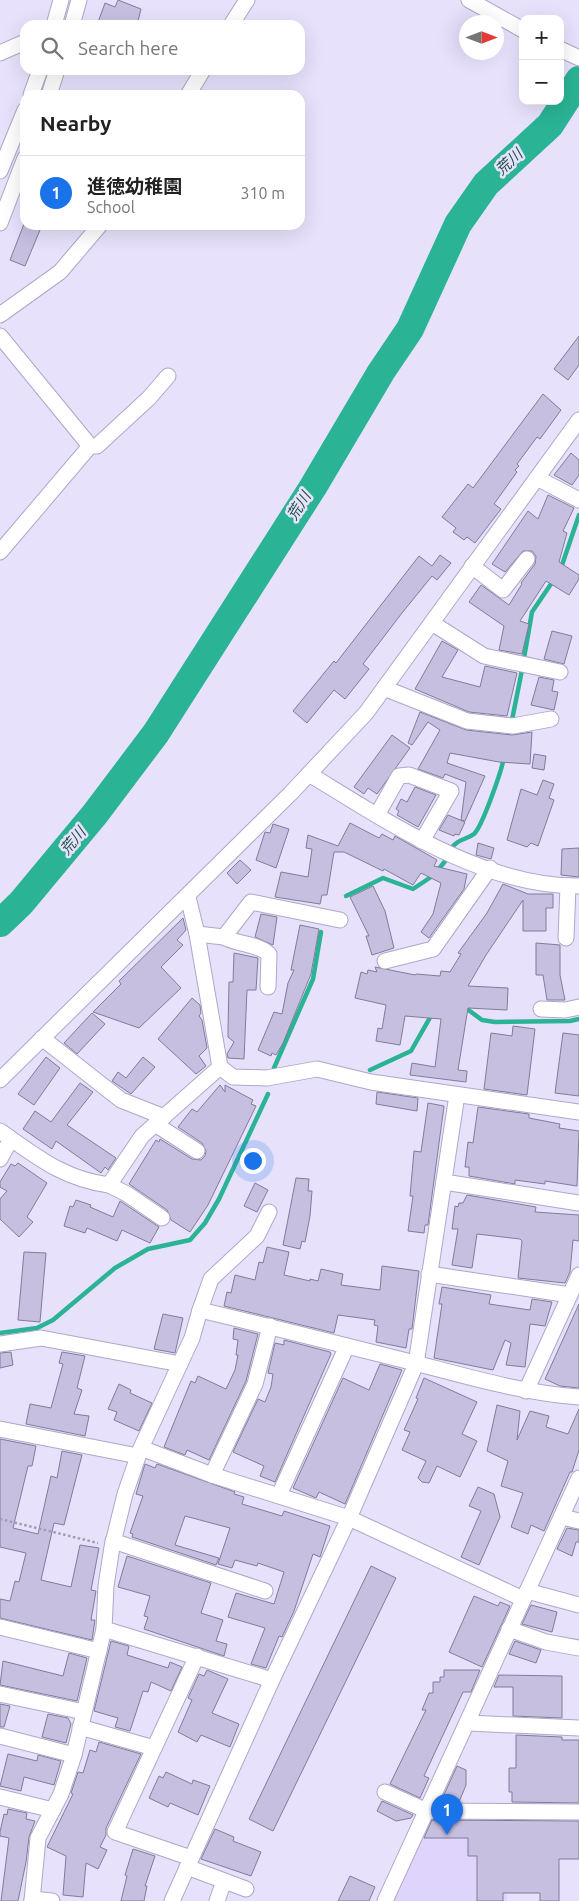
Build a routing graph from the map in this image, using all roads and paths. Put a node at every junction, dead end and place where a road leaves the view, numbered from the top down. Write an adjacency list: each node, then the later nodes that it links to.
1 (61, 0): 5 (street)
2 (79, 0): 6 (street)
3 (247, 0): 7 (street)
4 (472, 2): 8 (street)
5 (55, 20)
6 (73, 20)
7 (234, 20)
8 (519, 28)
9 (20, 44): 11 (street)
10 (564, 51): 12 (street)
11 (0, 53)
12 (579, 58)
13 (38, 75): 16 (street)
14 (56, 75): 17 (street)
15 (200, 75): 18 (street)
16 (33, 90)
17 (51, 90)
18 (191, 90)
19 (20, 122): 21 (street)
20 (20, 171): 22 (street)
21 (0, 172)
22 (0, 223)
23 (96, 230): 24 (street)
24 (0, 315)
25 (0, 336): 28 (street)
26 (168, 376): 28 (street)
27 (579, 420): 29 (street)
28 (90, 446): 31 (street)
29 (537, 478): 30 (street); 33 (street)
30 (579, 500)
31 (0, 552)
32 (527, 559): 33 (street)
33 (472, 566): 34 (street)
34 (432, 623): 35 (street); 36 (street)
35 (560, 672)
36 (384, 688): 37 (street); 38 (street)
37 (551, 719)
38 (309, 774): 39 (street); 43 (street)
39 (377, 815): 40 (street); 40 (street)
40 (422, 841): 41 (street)
41 (490, 868): 42 (street); 48 (street)
42 (573, 886): 47 (street)
43 (188, 897): 45 (street); 52 (street)
44 (340, 920): 46 (street)
45 (196, 934): 46 (street); 53 (street)
46 (224, 937): 49 (street)
47 (566, 938)
48 (385, 961)
49 (268, 987)
50 (579, 1007): 51 (street)
51 (542, 1009)
52 (42, 1038): 54 (street); 57 (street)
53 (220, 1068): 55 (street); 57 (street)
54 (0, 1080)
55 (457, 1095): 56 (street); 61 (street)
56 (579, 1112)
57 (160, 1121): 59 (street); 62 (street)
58 (6, 1135): 60 (street); 62 (street)
59 (197, 1151)
60 (0, 1159)
61 (444, 1182): 63 (street); 66 (street)
62 (109, 1185): 65 (street)
63 (579, 1203)
64 (269, 1212): 69 (street)
65 (162, 1218)
66 (429, 1274): 68 (street); 74 (street)
67 (579, 1275): 68 (street)
68 (570, 1295): 75 (street)
69 (200, 1310): 70 (street); 73 (street)
70 (270, 1326): 72 (street); 79 (street)
71 (0, 1344): 73 (street)
72 (347, 1346): 74 (street); 81 (street)
73 (180, 1364): 78 (street)
74 (416, 1364): 75 (street); 83 (street)
75 (526, 1391): 76 (street)
76 (579, 1397)
77 (0, 1429): 78 (street)
78 (140, 1452): 79 (street); 86 (street)
79 (212, 1474): 81 (street)
80 (579, 1478): 82 (street)
81 (279, 1495): 83 (street)
82 (562, 1517): 85 (street); 88 (street)
83 (350, 1518): 88 (street); 96 (street)
84 (0, 1519): 86 (path)
85 (579, 1521)
86 (113, 1544): 87 (street); 91 (street)
87 (265, 1591)
88 (525, 1595): 89 (street); 92 (street)
89 (579, 1604)
90 (0, 1627): 94 (street)
91 (104, 1629): 94 (street); 95 (street)
92 (509, 1629): 93 (street); 99 (street)
93 (579, 1648)
94 (98, 1651): 98 (street)
95 (197, 1656): 96 (street); 102 (street)
96 (272, 1680): 109 (street)
97 (0, 1694): 98 (street)
98 (82, 1719): 102 (street); 103 (street)
99 (468, 1723): 100 (street); 107 (street)
100 (579, 1728)
101 (0, 1736): 103 (street)
102 (154, 1748): 109 (street)
103 (74, 1755): 106 (street)
104 (386, 1792): 107 (street)
105 (0, 1797): 106 (street)
106 (52, 1810): 112 (street)
107 (427, 1811): 108 (street); 116 (street)
108 (579, 1812)
109 (189, 1863): 110 (street); 114 (street)
110 (224, 1880): 111 (street); 115 (street)
111 (246, 1889)
112 (32, 1900): 113 (street)
113 (52, 1901)
114 (172, 1901)
115 (217, 1901)
116 (386, 1901)

